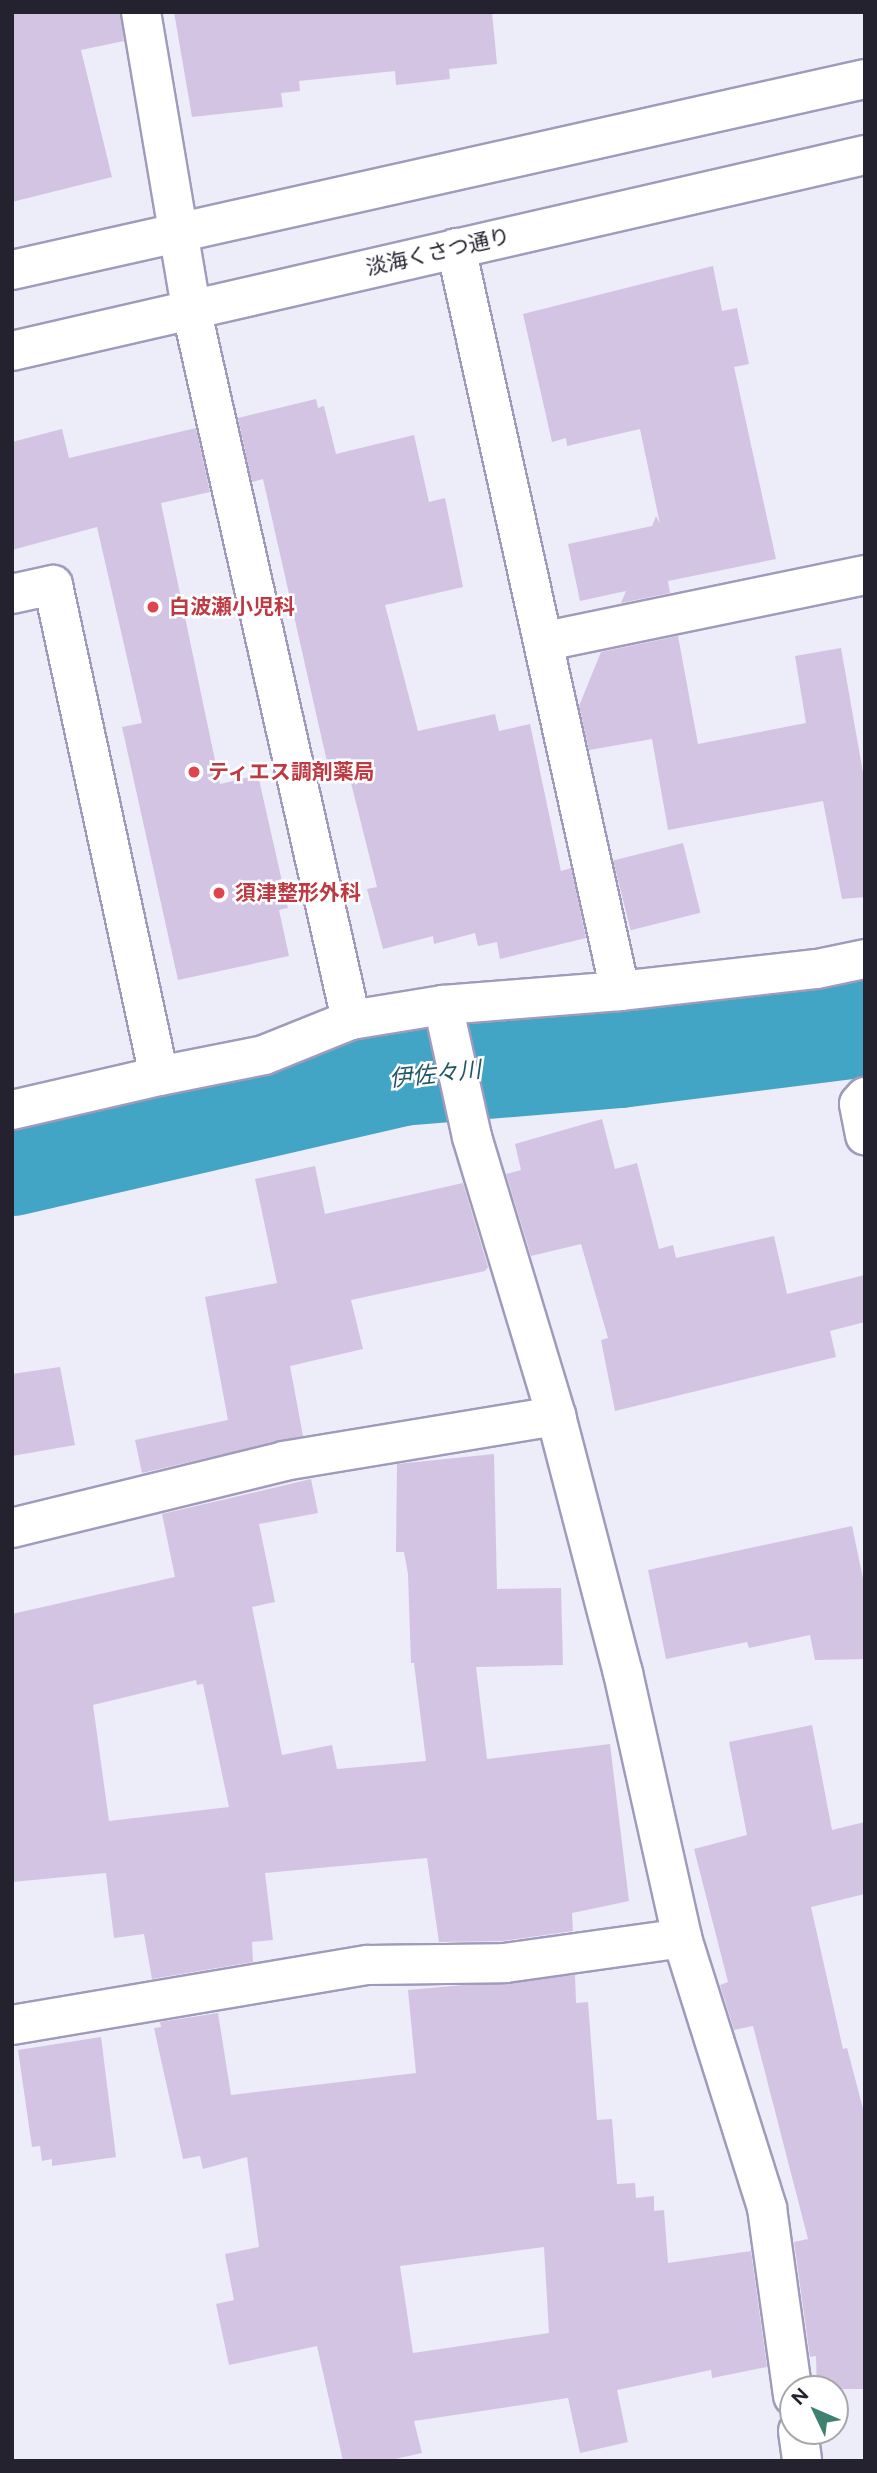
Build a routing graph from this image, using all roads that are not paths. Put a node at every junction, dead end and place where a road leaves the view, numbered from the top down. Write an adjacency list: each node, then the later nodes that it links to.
1 (141, 12): 4 (street)
2 (865, 79): 4 (street)
3 (865, 155): 5 (street, 淡海くさつ通り)
4 (181, 230): 6 (street); 7 (street)
5 (456, 248): 7 (street, 淡海くさつ通り); 11 (street)
6 (12, 270)
7 (191, 308): 8 (street, 淡海くさつ通り); 15 (street)
8 (12, 351)
9 (865, 575): 11 (street)
10 (12, 594): 16 (street)
11 (546, 641): 13 (street)
12 (865, 958): 13 (street)
13 (620, 991): 14 (street)
14 (443, 1004): 15 (street); 20 (street)
15 (351, 1020): 16 (street)
16 (159, 1076): 18 (street)
17 (865, 1097): 19 (street)
18 (12, 1110)
19 (865, 1135)
20 (556, 1416): 21 (street); 22 (street)
21 (12, 1528)
22 (682, 1938): 23 (street); 24 (street)
23 (12, 2025)
24 (790, 2375)

